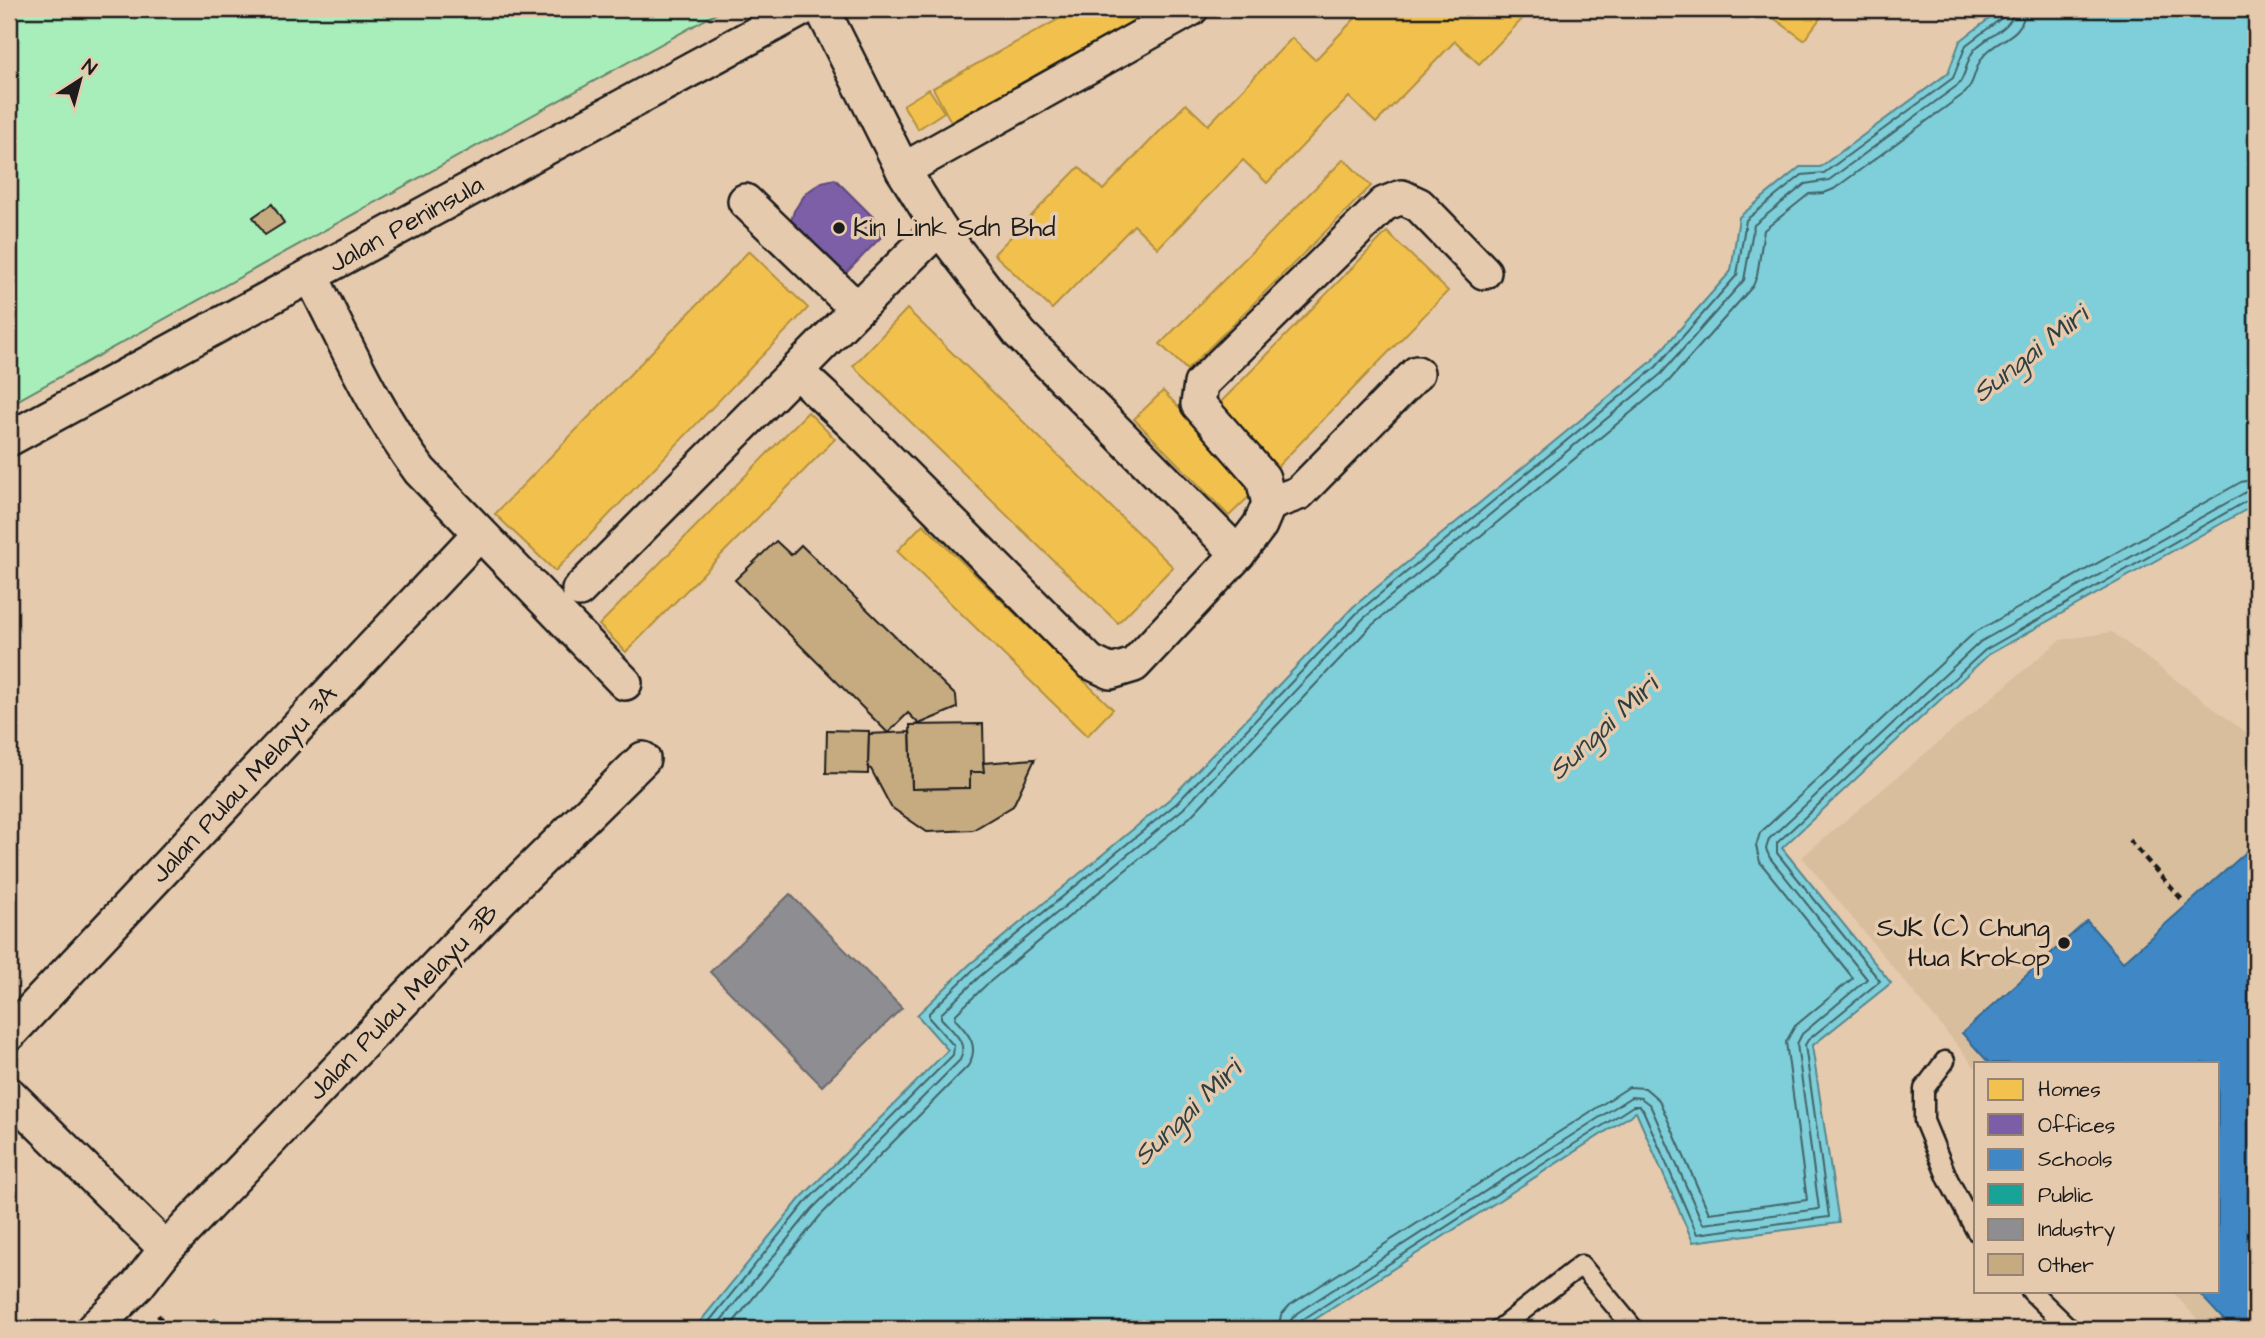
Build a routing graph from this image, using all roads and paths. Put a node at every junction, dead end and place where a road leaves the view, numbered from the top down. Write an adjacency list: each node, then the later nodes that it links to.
1 (802, 9): 8 (street, Jalan Peninsula)
2 (822, 9): 4 (street)
3 (1191, 9): 4 (street)
4 (903, 170): 6 (street)
5 (745, 201): 9 (street)
6 (939, 228): 9 (street); 15 (street)
7 (1484, 272): 13 (street)
8 (311, 276): 12 (street, Jalan Peninsula); 14 (street)
9 (857, 309): 10 (street)
10 (796, 371): 15 (street); 16 (street)
11 (1417, 373): 13 (street)
12 (9, 439)
13 (1269, 504): 15 (street)
14 (479, 534): 17 (street); 21 (street, Jalan Pulau Melayu 3A)
15 (1238, 554)
16 (579, 590)
17 (625, 683)
18 (643, 759): 25 (street, Jalan Pulau Melayu 3B)
19 (2129, 840): 20 (path)
20 (2184, 902)
21 (9, 1034)
22 (1945, 1061): 24 (lane)
23 (9, 1094): 25 (street)
24 (1974, 1227)
25 (166, 1249): 27 (street, Jalan Pulau Melayu 3B)
26 (2032, 1292): 30 (lane)
27 (93, 1329)
28 (1499, 1329): 29 (lane)
29 (1634, 1329)
30 (2070, 1329)

